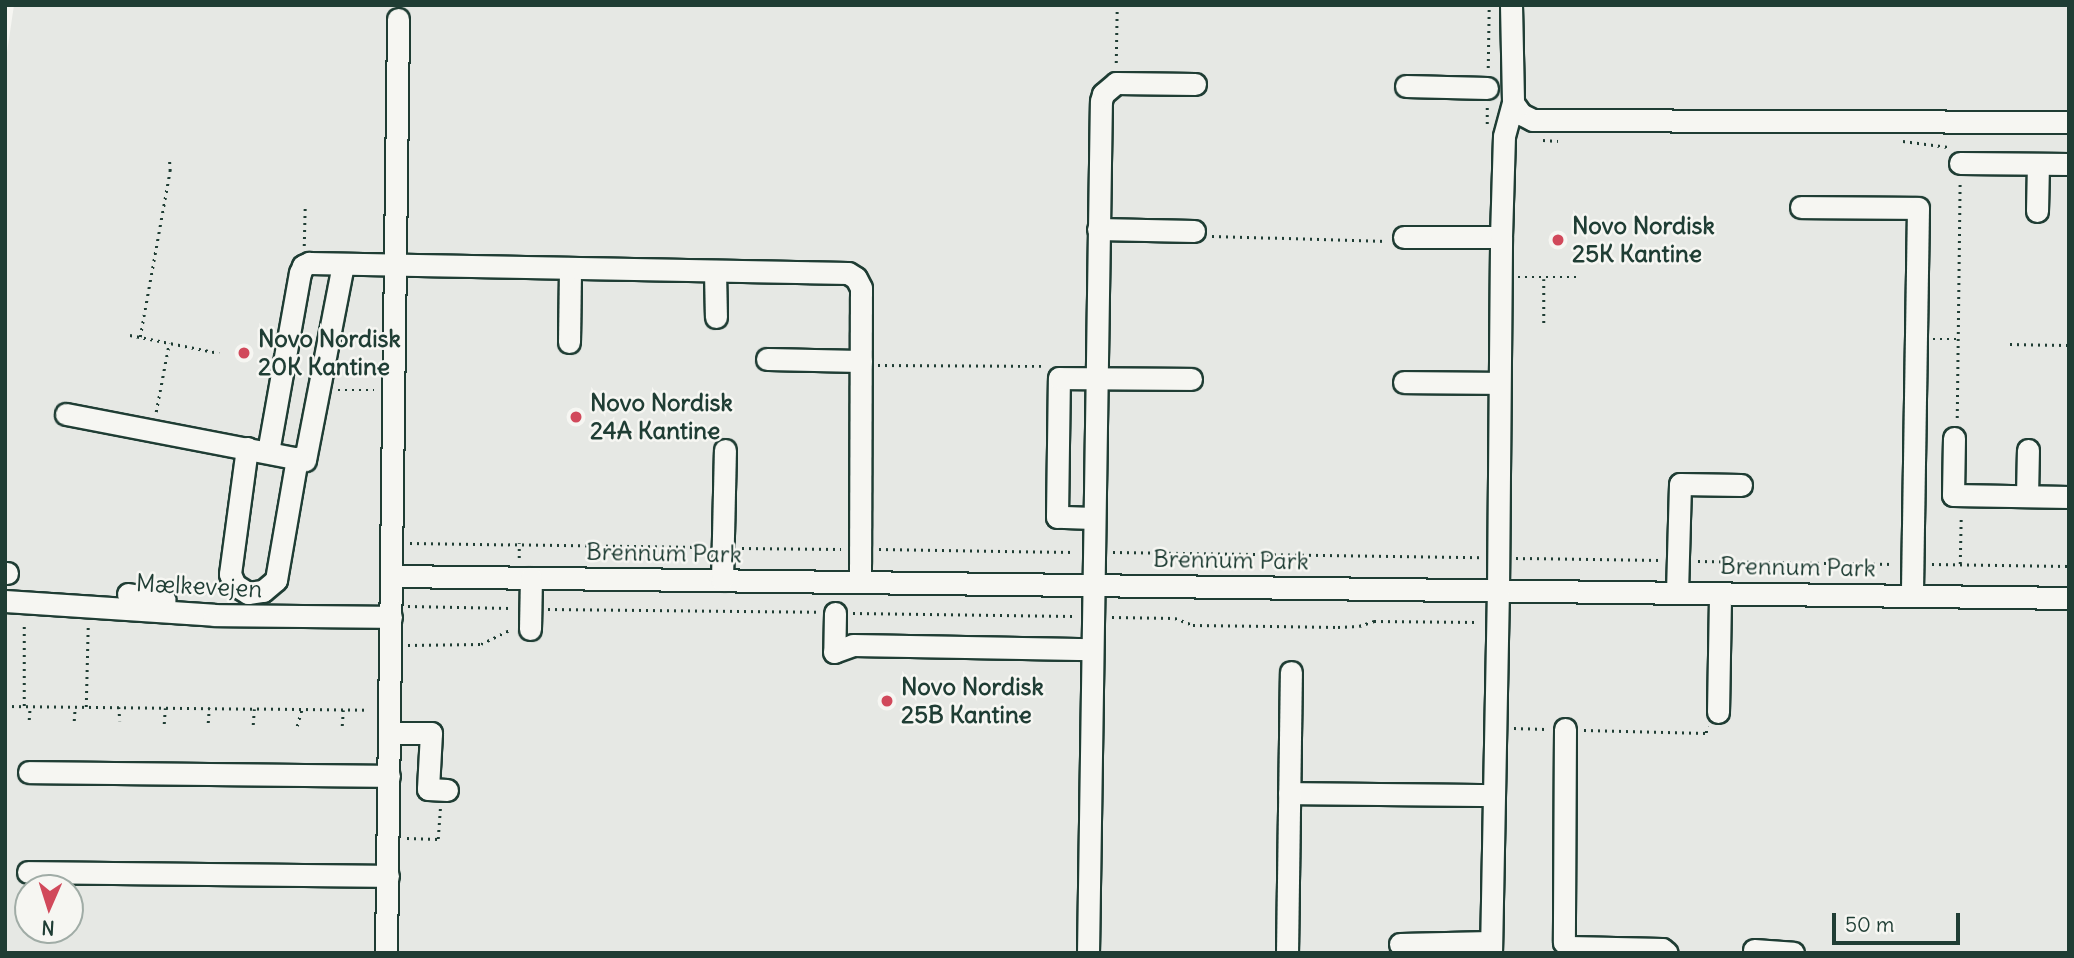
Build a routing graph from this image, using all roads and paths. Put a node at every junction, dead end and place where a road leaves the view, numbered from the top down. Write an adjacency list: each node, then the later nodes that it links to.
1 (1511, 5): 6 (street)
2 (398, 19): 20 (street)
3 (1195, 84): 15 (street)
4 (1406, 86): 5 (street)
5 (1487, 88)
6 (1513, 103): 7 (street); 17 (street)
7 (2069, 122)
8 (169, 157): 30 (path)
9 (1961, 163): 10 (street); 32 (path)
10 (2038, 164): 11 (street); 14 (street)
11 (2069, 164)
12 (305, 204): 21 (path)
13 (1801, 207): 31 (street)
14 (2037, 211)
15 (1098, 229): 16 (street); 41 (street)
16 (1200, 234): 18 (path)
17 (1501, 237): 18 (street); 44 (street)
18 (1398, 239)
19 (343, 265): 20 (street); 21 (street); 45 (street)
20 (394, 265): 22 (street); 46 (street)
21 (303, 266): 50 (street)
22 (570, 268): 23 (street); 33 (street)
23 (715, 271): 27 (street); 39 (street)
24 (1524, 277): 26 (path)
25 (1578, 277): 26 (path)
26 (1544, 278): 28 (path)
27 (716, 317)
28 (1544, 325)
29 (130, 335): 30 (path)
30 (141, 337): 34 (path)
31 (1916, 339): 32 (path); 65 (street)
32 (1958, 339): 49 (path)
33 (569, 342)
34 (169, 343): 37 (path); 48 (path)
35 (2010, 344): 36 (path)
36 (2069, 345)
37 (219, 353)
38 (767, 359): 39 (street)
39 (861, 363): 40 (path); 61 (street)
40 (1054, 366)
41 (1096, 378): 42 (street); 58 (street); 58 (street)
42 (1191, 379)
43 (1404, 382): 44 (street)
44 (1499, 383): 63 (street)
45 (320, 390): 46 (path); 53 (street)
46 (393, 390): 59 (street)
47 (66, 414): 48 (street)
48 (153, 430): 50 (street)
49 (1954, 439): 55 (street)
50 (258, 450): 53 (street); 53 (street)
51 (725, 450): 60 (street)
52 (2028, 450): 56 (street)
53 (301, 459)
54 (1741, 485): 64 (street)
55 (1961, 496): 56 (street); 66 (path)
56 (2027, 496): 57 (street)
57 (2069, 497)
58 (1093, 518): 62 (street)
59 (393, 543): 60 (path); 68 (street)
60 (723, 547): 61 (path); 70 (street)
61 (860, 549): 62 (path); 71 (street)
62 (1093, 553): 63 (path); 72 (street)
63 (1499, 557): 64 (path); 73 (street)
64 (1678, 560): 65 (path); 74 (street)
65 (1913, 564): 66 (path); 77 (street)
66 (1960, 565): 67 (path)
67 (2069, 566)
68 (393, 576): 69 (street, Brennum Park); 81 (street)
69 (530, 578): 70 (street, Brennum Park); 85 (street)
70 (722, 580): 71 (street, Brennum Park)
71 (860, 582): 72 (street, Brennum Park)
72 (1094, 585): 73 (street, Brennum Park); 84 (street)
73 (1498, 590): 74 (street, Brennum Park); 86 (street)
74 (1677, 592): 75 (street, Brennum Park)
75 (1720, 593): 77 (street, Brennum Park); 102 (street)
76 (128, 594): 83 (street)
77 (1912, 595): 78 (street, Brennum Park)
78 (2069, 598)
79 (15, 602): 80 (street, Mælkevejen); 91 (path)
80 (88, 607): 83 (street, Mælkevejen); 94 (path)
81 (391, 612): 83 (street, Mælkevejen); 85 (path); 87 (street)
82 (835, 612): 84 (path); 85 (path); 88 (street)
83 (184, 613)
84 (1093, 617): 86 (path); 88 (street)
85 (526, 621): 87 (path)
86 (1498, 622): 111 (street)
87 (390, 645): 113 (street)
88 (1092, 649): 126 (street)
89 (1291, 672): 117 (street)
90 (5, 706): 91 (path)
91 (24, 706): 92 (path)
92 (30, 706): 93 (path); 103 (path)
93 (75, 707): 94 (path); 104 (path)
94 (86, 707): 95 (path)
95 (119, 707): 96 (path); 105 (path)
96 (165, 708): 97 (path); 106 (path)
97 (209, 708): 98 (path); 107 (path)
98 (254, 709): 99 (path); 108 (path)
99 (302, 709): 100 (path); 109 (path)
100 (343, 710): 101 (path); 110 (path)
101 (374, 710)
102 (1718, 712): 112 (path)
103 (29, 720)
104 (74, 721)
105 (120, 721)
106 (164, 723)
107 (208, 723)
108 (253, 724)
109 (297, 726)
110 (342, 726)
111 (1496, 728): 112 (path); 118 (street)
112 (1565, 729): 128 (street)
113 (389, 733): 115 (street); 116 (street)
114 (29, 772): 115 (street)
115 (389, 776): 119 (street)
116 (444, 790): 119 (path)
117 (1289, 793): 118 (street); 127 (street)
118 (1494, 795): 123 (street)
119 (388, 838): 121 (street)
120 (28, 872): 121 (street)
121 (388, 876): 125 (street)
122 (1400, 944): 123 (street)
123 (1491, 947)
124 (1754, 950): 129 (street)
125 (386, 953)
126 (1088, 953)
127 (1287, 953)
128 (1667, 953)
129 (1793, 953)

